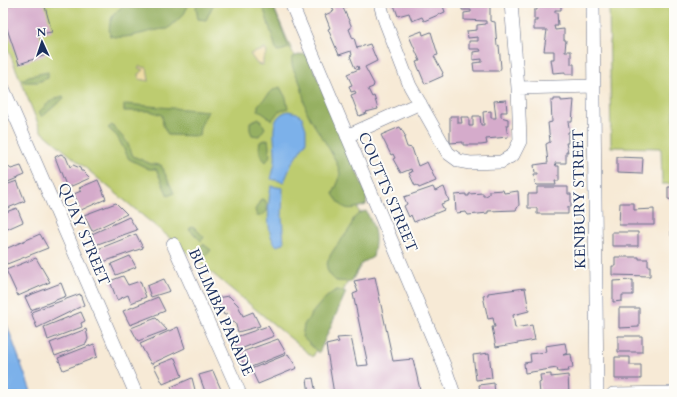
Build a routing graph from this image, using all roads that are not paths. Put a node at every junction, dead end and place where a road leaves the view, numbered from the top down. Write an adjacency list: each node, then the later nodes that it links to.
1 (291, 3): 9 (street, COUTTS STREET)
2 (382, 3): 8 (street)
3 (512, 3): 7 (street)
4 (593, 3): 5 (street, KENBURY STREET)
5 (594, 86): 7 (street); 15 (street, KENBURY STREET)
6 (3, 88): 12 (street, QUAY STREET)
7 (518, 88): 8 (street)
8 (420, 103): 9 (street)
9 (347, 136): 14 (street, COUTTS STREET)
10 (173, 244): 13 (street, BULIMBA PARADE)
11 (674, 393): 16 (street)
12 (136, 394)
13 (240, 394)
14 (454, 394)
15 (597, 394)
16 (613, 394)

